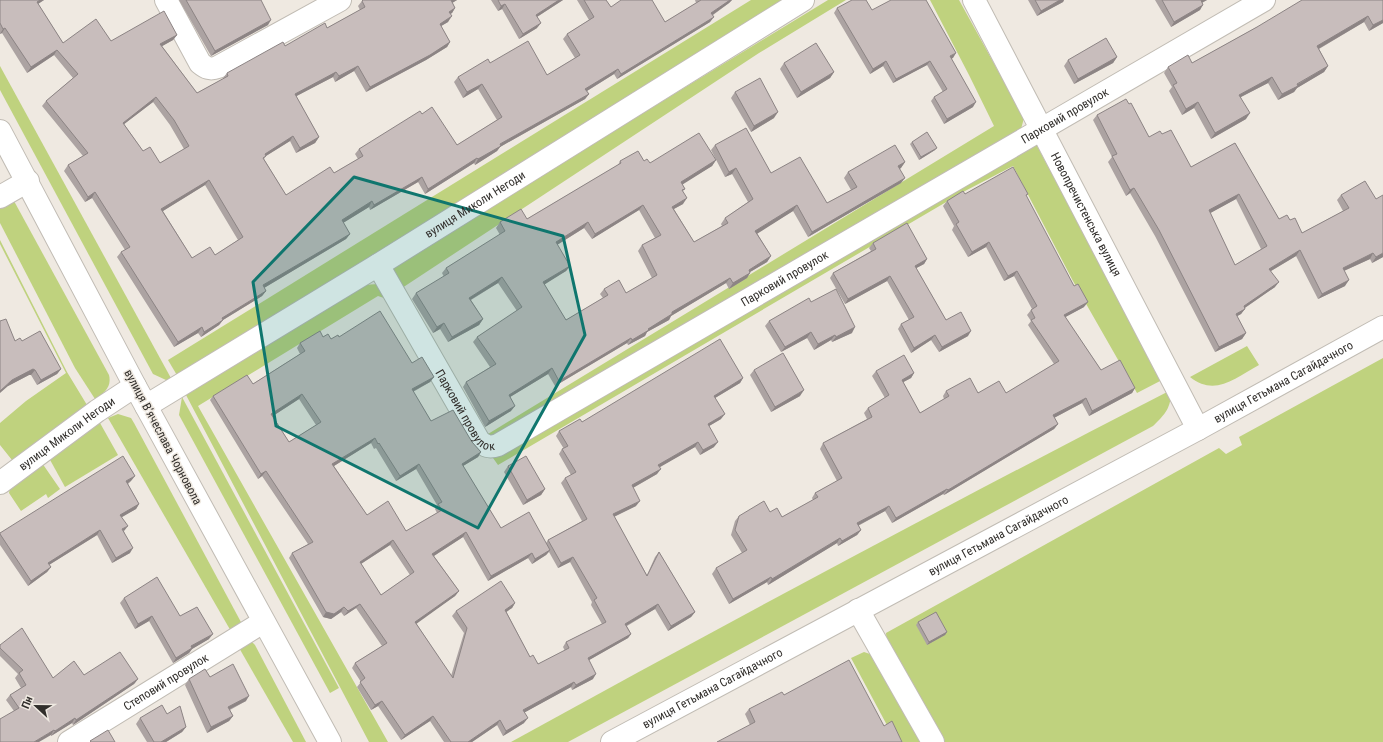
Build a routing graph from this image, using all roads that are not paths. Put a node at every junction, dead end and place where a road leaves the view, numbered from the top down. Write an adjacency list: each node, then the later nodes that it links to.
1 (166, 0): 2 (street)
2 (340, 0)
3 (803, 0): 10 (street, вулиця Миколи Негоди)
4 (974, 0): 6 (street, Новопречистенська вулиця)
5 (1264, 0): 6 (street, Парковий провулок)
6 (1042, 129): 10 (street, Парковий провулок); 14 (street, Новопречистенська вулиця)
7 (0, 131): 8 (street, вулиця Вʼячеслава Чорновола)
8 (28, 181): 9 (street); 12 (street, вулиця Вʼячеслава Чорновола)
9 (0, 197)
10 (378, 265): 13 (street, вулиця Миколи Негоди)
11 (1383, 327): 14 (street, вулиця Гетьмана Сагайдачного)
12 (135, 386): 13 (street, вулиця Вʼячеслава Чорновола); 15 (street, вулиця Миколи Негоди)
13 (146, 406): 17 (street, вулиця Вʼячеслава Чорновола)
14 (1198, 430): 16 (street, вулиця Гетьмана Сагайдачного)
15 (0, 483)
16 (858, 610): 18 (street, вулиця Гетьмана Сагайдачного); 21 (street)
17 (263, 622): 19 (street, Степовий провулок); 20 (street, вулиця Вʼячеслава Чорновола)
18 (625, 739)
19 (68, 742)
20 (330, 742)
21 (933, 742)

